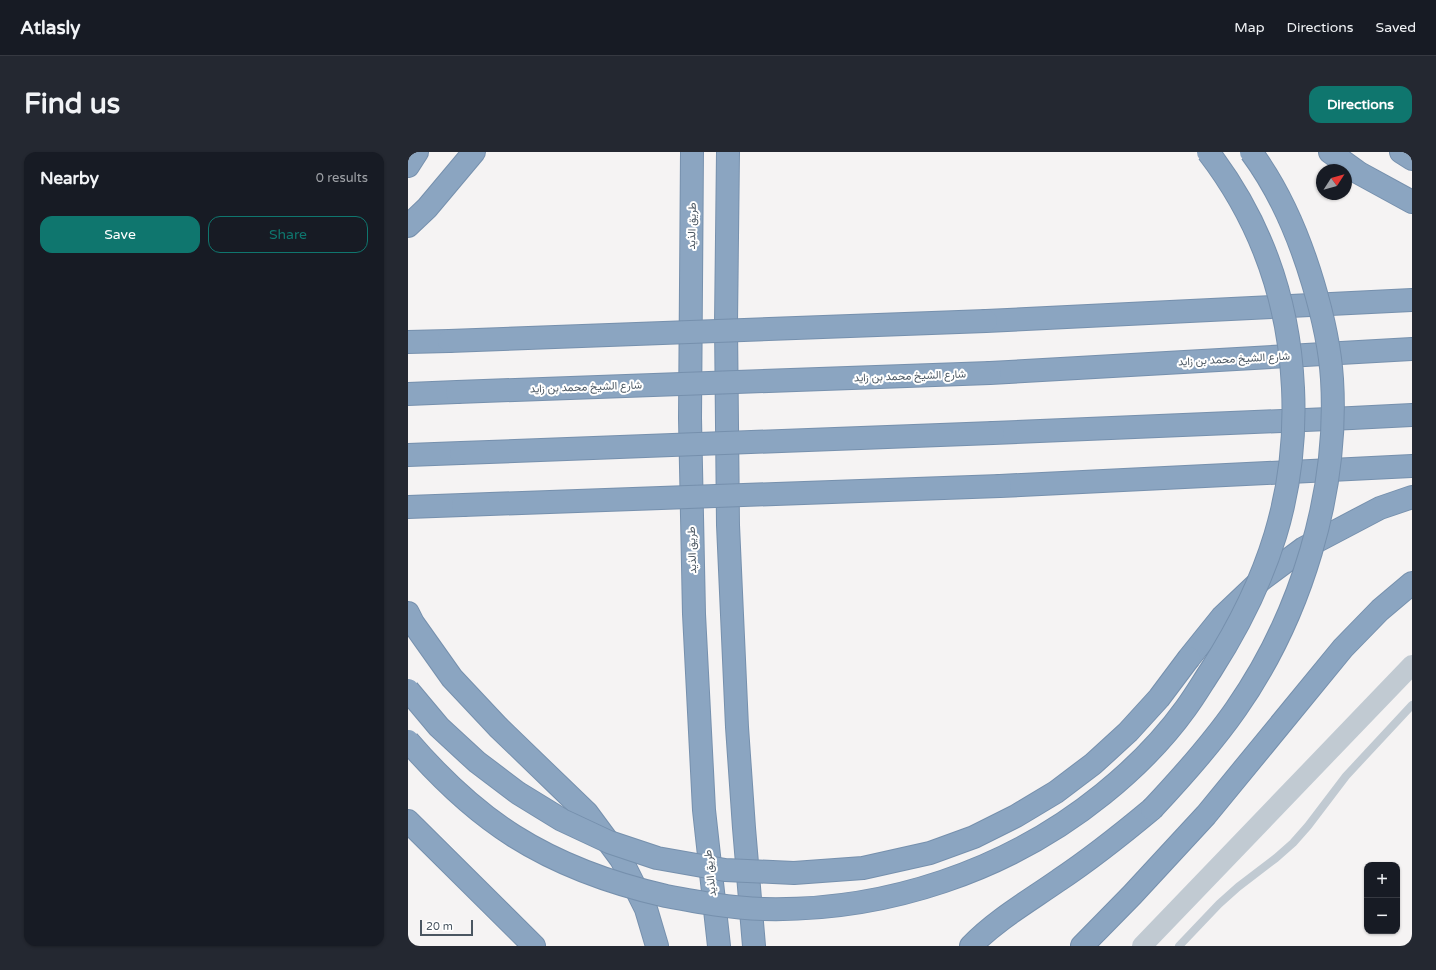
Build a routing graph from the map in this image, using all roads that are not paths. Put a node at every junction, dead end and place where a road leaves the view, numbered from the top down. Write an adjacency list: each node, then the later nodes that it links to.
1 (417, 152): 10 (highway)
2 (692, 152): 31 (highway, طريق الذيد)
3 (728, 152): 32 (highway)
4 (1208, 152): 27 (highway, bridge)
5 (1251, 152): 33 (highway, bridge)
6 (1330, 152): 11 (highway)
7 (1401, 152): 9 (highway)
8 (469, 158): 12 (highway)
9 (1412, 158)
10 (408, 166)
11 (1412, 202)
12 (408, 226)
13 (1412, 300): 14 (highway, bridge)
14 (408, 342)
15 (1412, 350): 16 (highway, شارع الشيخ محمد بن زايد, bridge)
16 (408, 394)
17 (1412, 415): 18 (highway, bridge)
18 (408, 455)
19 (1412, 466): 21 (highway, bridge)
20 (1412, 496): 25 (highway, bridge)
21 (408, 507)
22 (1412, 583): 34 (highway)
23 (408, 612): 30 (highway)
24 (1412, 665): 35 (street)
25 (408, 690)
26 (1412, 705): 36 (lane)
27 (408, 741)
28 (408, 821): 29 (highway)
29 (534, 946)
30 (657, 946)
31 (719, 946)
32 (754, 946)
33 (971, 946)
34 (1082, 946)
35 (1142, 946)
36 (1179, 946)

